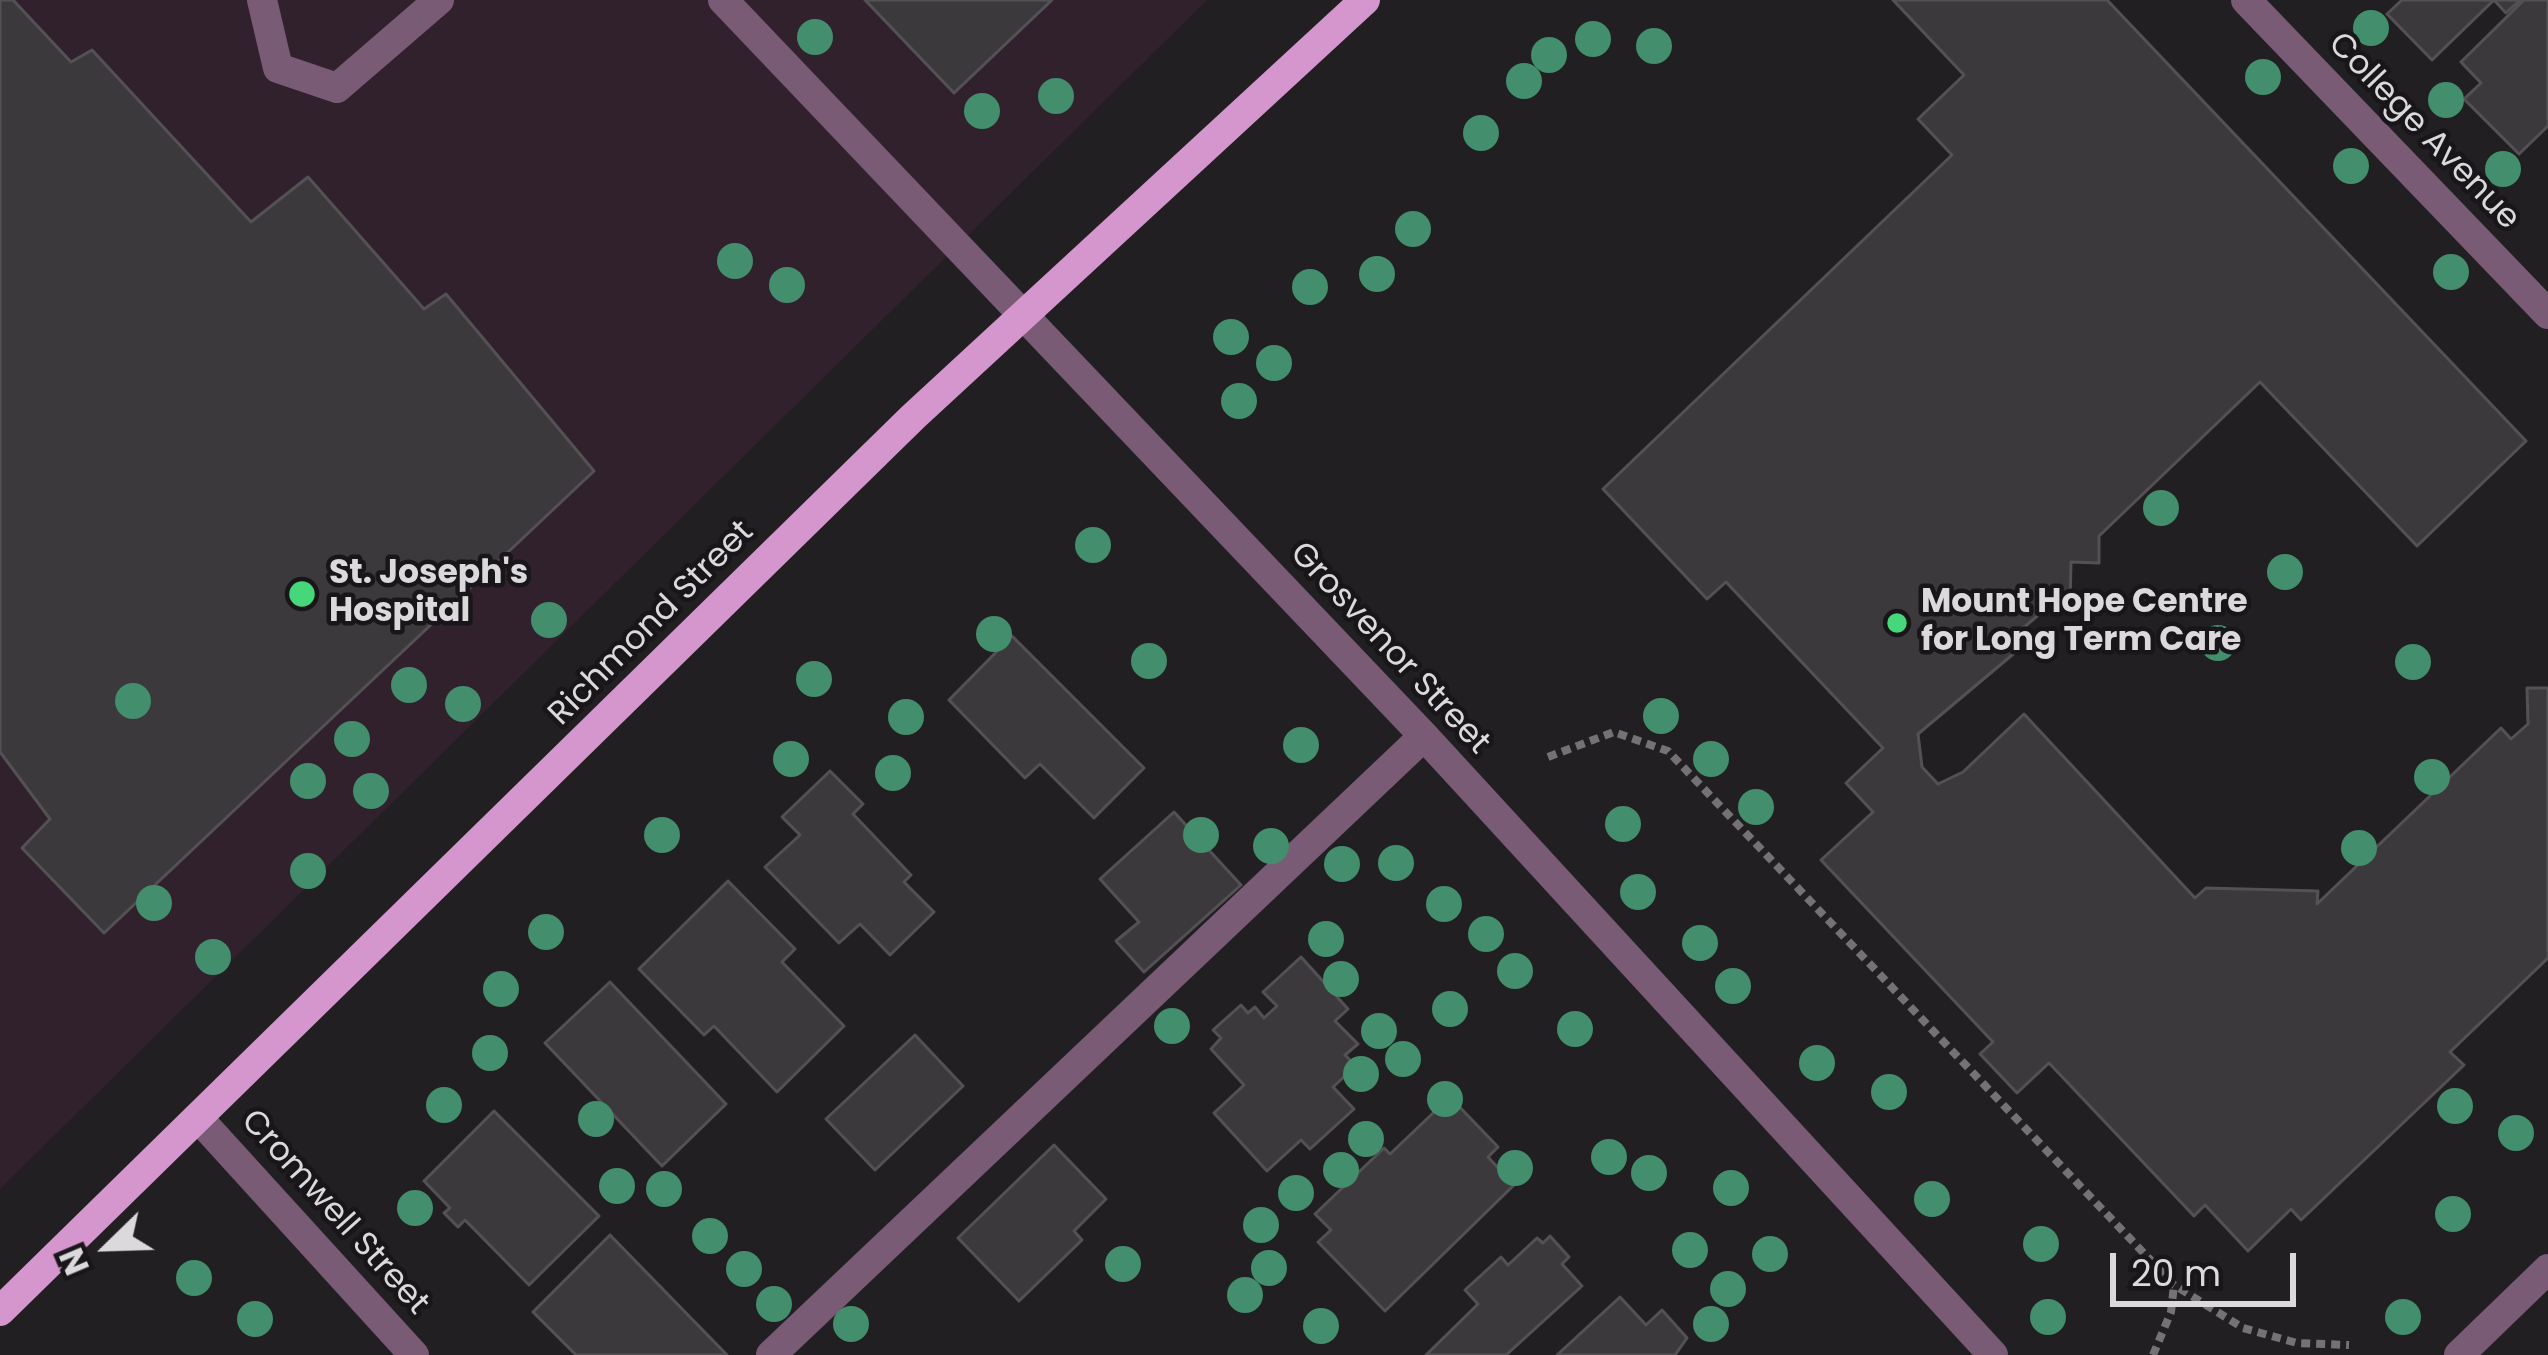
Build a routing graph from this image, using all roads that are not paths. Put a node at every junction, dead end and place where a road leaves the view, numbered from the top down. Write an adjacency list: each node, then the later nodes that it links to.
1 (262, 0): 2 (street)
2 (439, 0)
3 (723, 0): 6 (street, Grosvenor Street)
4 (1365, 0): 6 (main road, Richmond Street)
5 (2246, 0): 7 (street, College Avenue)
6 (1023, 314): 8 (street, Grosvenor Street); 9 (main road, Richmond Street)
7 (2548, 314)
8 (1424, 736): 13 (street); 14 (street, Grosvenor Street)
9 (200, 1120): 11 (main road, Richmond Street); 12 (street, Cromwell Street)
10 (2548, 1270): 15 (street)
11 (0, 1311)
12 (414, 1355)
13 (771, 1355)
14 (1993, 1355)
15 (2458, 1355)

